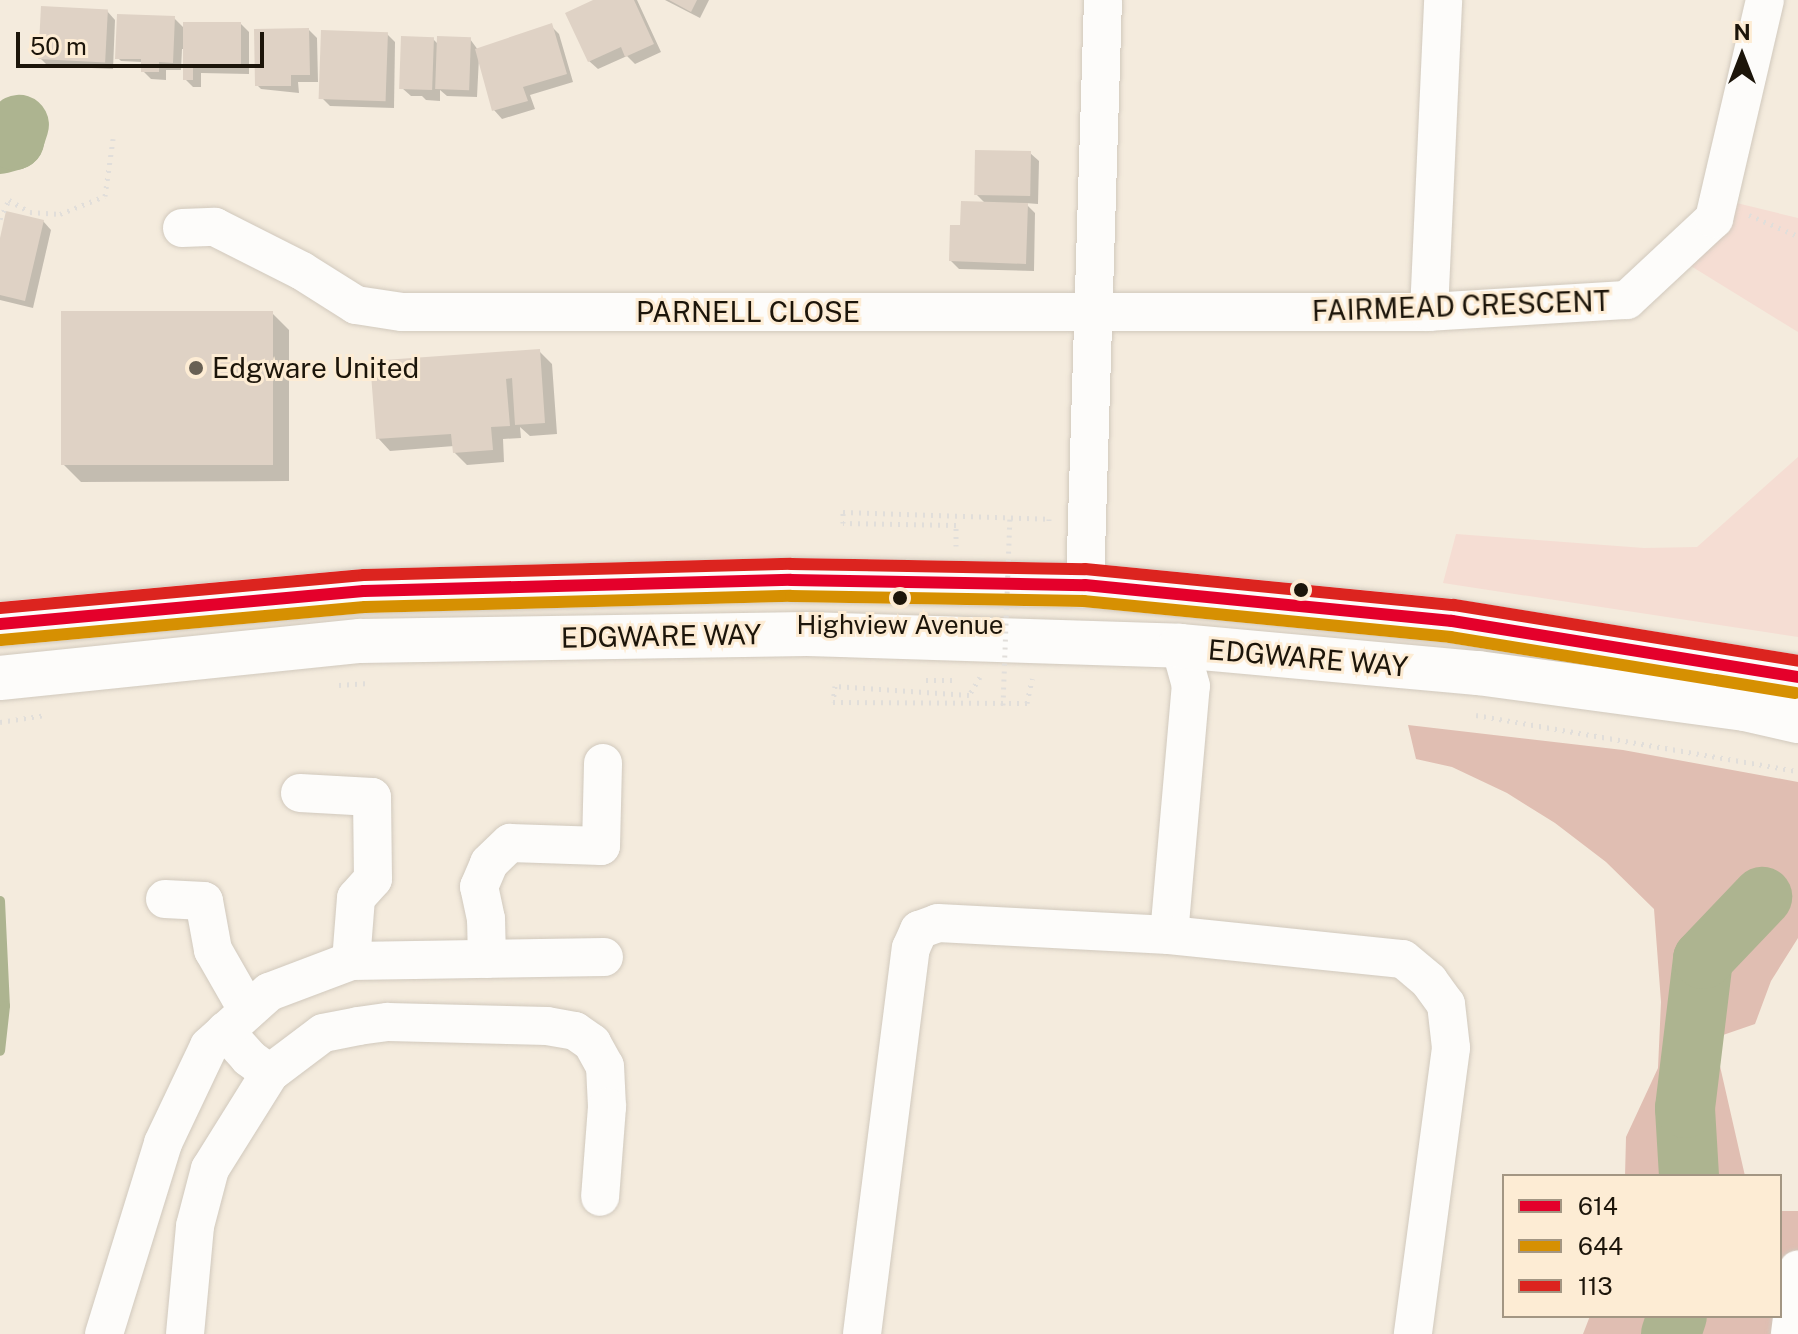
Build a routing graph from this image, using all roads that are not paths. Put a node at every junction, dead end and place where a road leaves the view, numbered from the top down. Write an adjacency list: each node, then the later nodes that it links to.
1 (1103, 0): 6 (street)
2 (1443, 0): 5 (street)
3 (1765, 0): 5 (street, FAIRMEAD CRESCENT)
4 (182, 228): 6 (street, PARNELL CLOSE)
5 (1429, 312): 6 (street, FAIRMEAD CRESCENT)
6 (1095, 313): 7 (street)
7 (1085, 585): 8 (highway, EDGWARE WAY); 10 (highway, EDGWARE WAY)
8 (0, 624)
9 (1180, 646): 11 (highway, EDGWARE WAY); 12 (highway, EDGWARE WAY); 16 (street)
10 (1798, 677)
11 (0, 678)
12 (1798, 721)
13 (603, 763): 18 (street)
14 (300, 793): 19 (street)
15 (165, 899): 20 (street)
16 (1169, 935): 26 (street); 27 (street)
17 (604, 957): 18 (street)
18 (487, 959): 19 (street)
19 (351, 961): 20 (street)
20 (236, 1021): 21 (street); 24 (street)
21 (270, 1073): 22 (street); 25 (street)
22 (600, 1197)
23 (1798, 1269): 28 (street)
24 (104, 1334)
25 (185, 1334)
26 (862, 1334)
27 (1413, 1334)
28 (1790, 1334)

